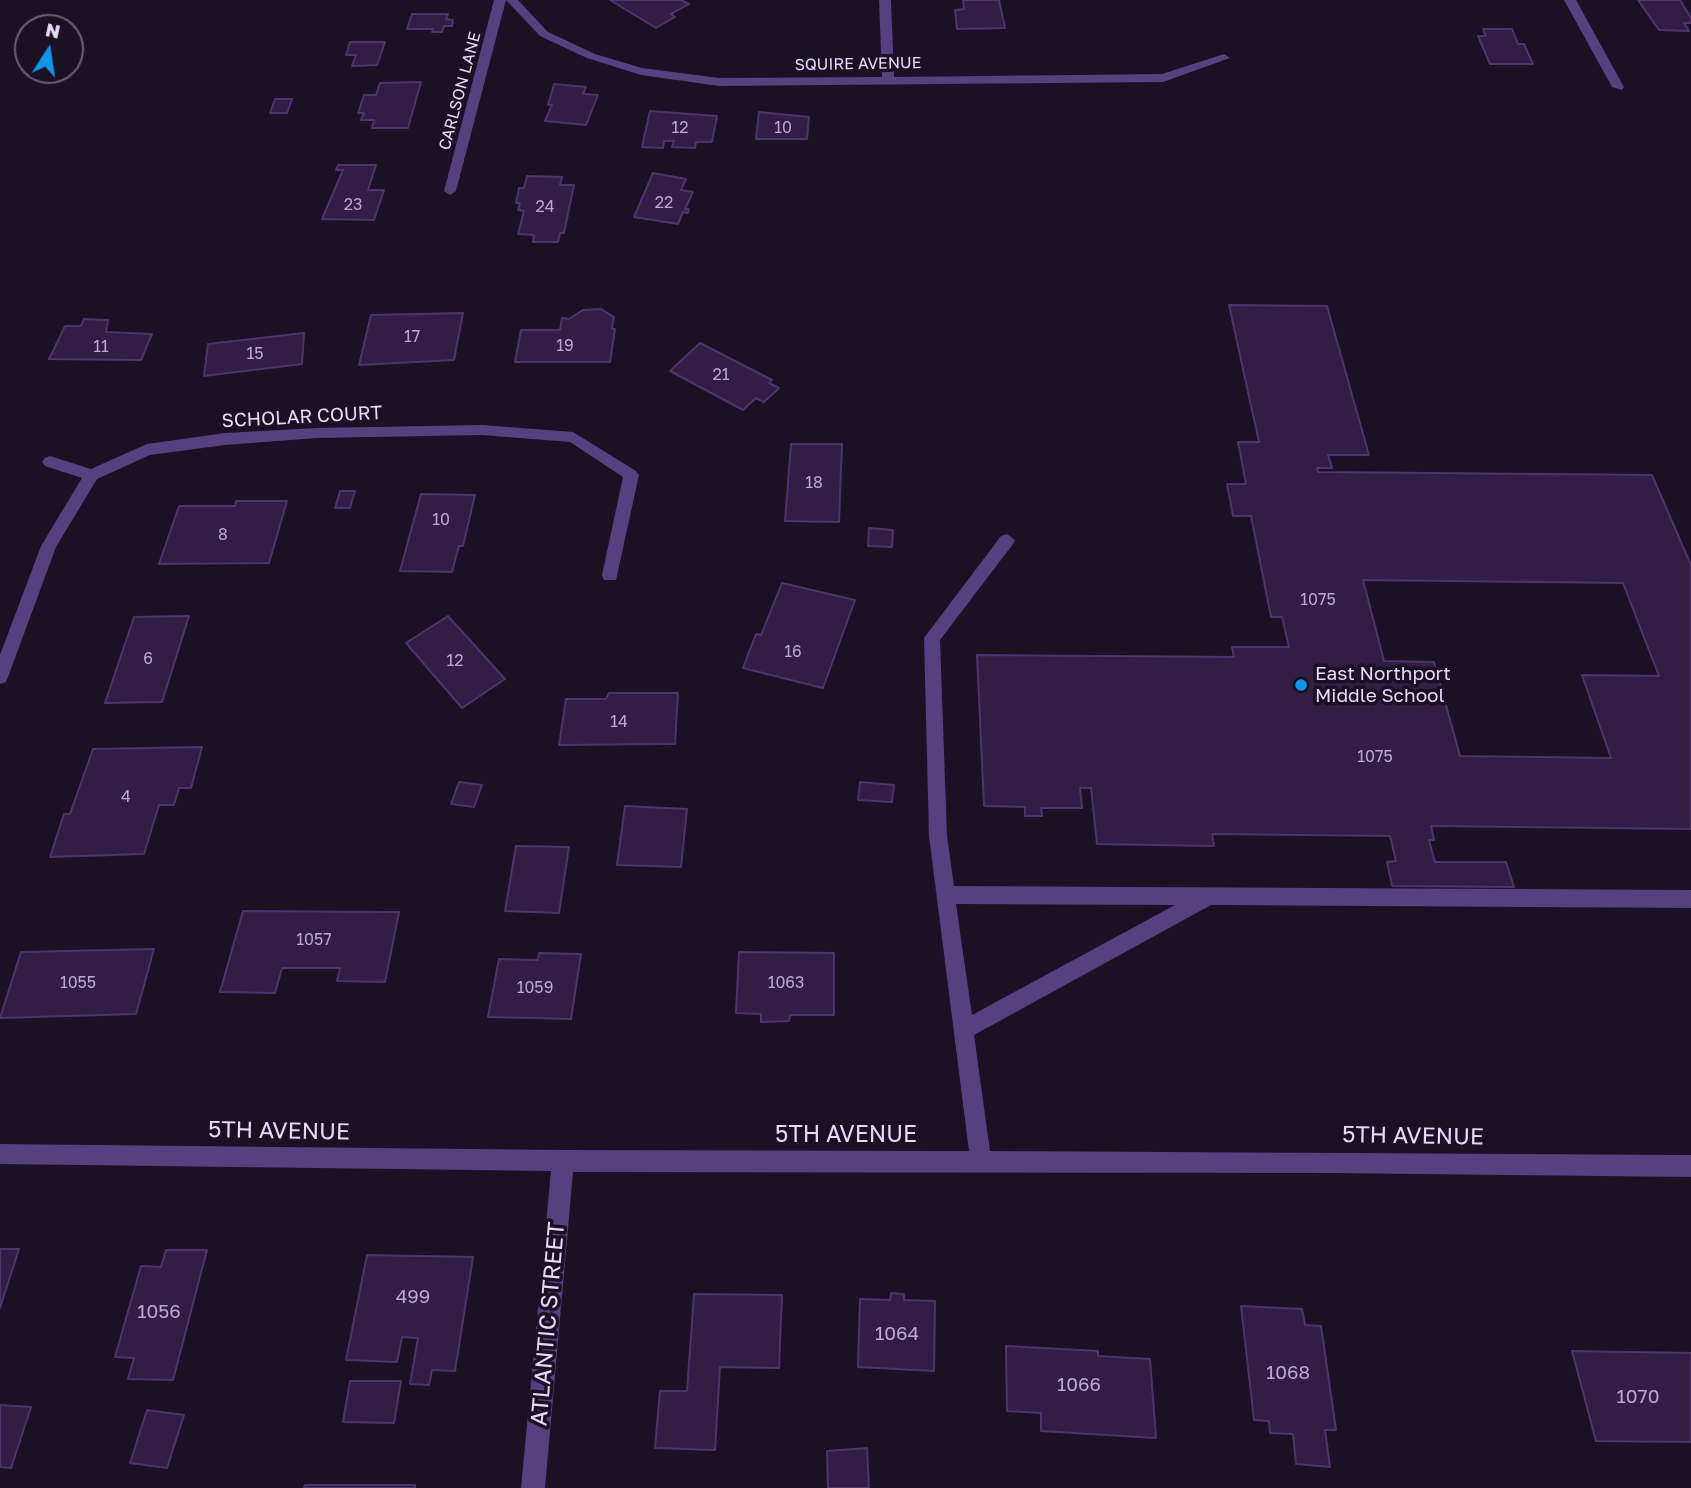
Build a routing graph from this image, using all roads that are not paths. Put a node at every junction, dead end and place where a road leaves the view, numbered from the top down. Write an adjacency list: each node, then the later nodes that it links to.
1 (500, 0): 8 (street, CARLSON LANE)
2 (512, 0): 6 (street, SQUIRE AVENUE)
3 (885, 0): 6 (street)
4 (1570, 0): 7 (street)
5 (1224, 58): 6 (street, SQUIRE AVENUE)
6 (888, 79)
7 (1618, 87)
8 (450, 191)
9 (50, 462): 10 (street)
10 (92, 475): 12 (street, SCHOLAR COURT); 13 (street)
11 (1007, 540): 14 (street)
12 (610, 575)
13 (0, 677)
14 (945, 895): 15 (street); 17 (street)
15 (1207, 897): 16 (street); 17 (street)
16 (1691, 899)
17 (963, 1030): 20 (street)
18 (0, 1154): 19 (street, 5TH AVENUE)
19 (563, 1161): 20 (street, 5TH AVENUE); 22 (street, ATLANTIC STREET)
20 (981, 1161): 21 (street, 5TH AVENUE)
21 (1691, 1166)
22 (533, 1488)

